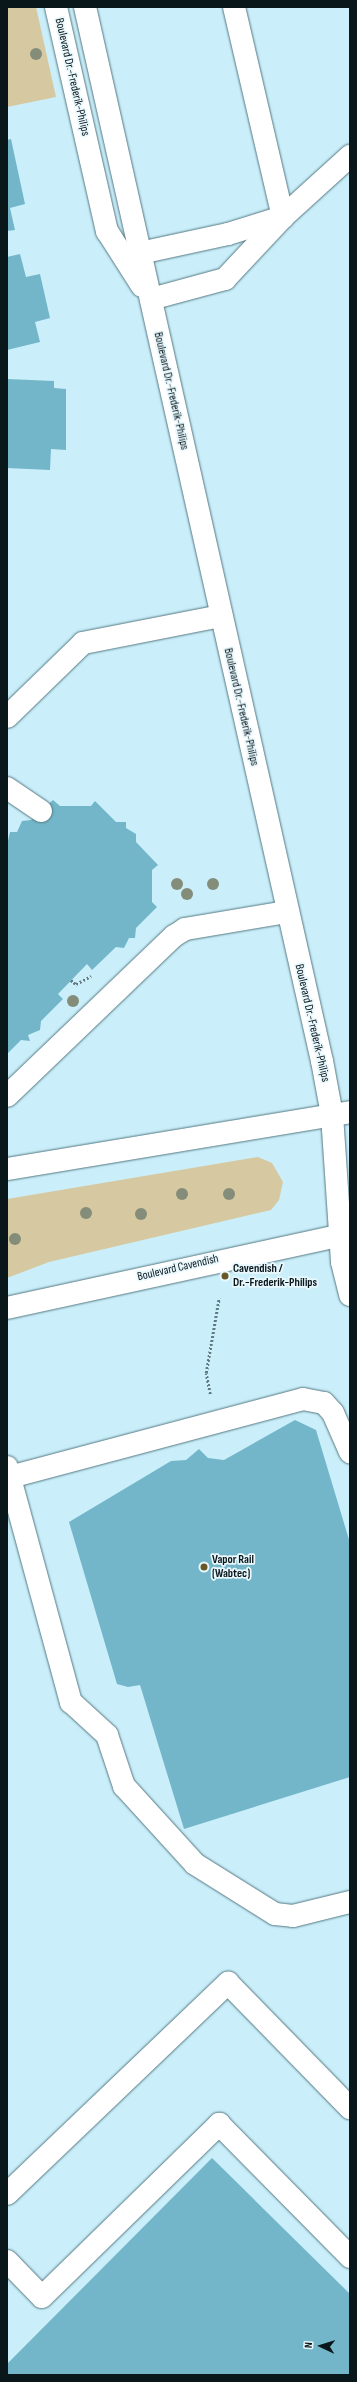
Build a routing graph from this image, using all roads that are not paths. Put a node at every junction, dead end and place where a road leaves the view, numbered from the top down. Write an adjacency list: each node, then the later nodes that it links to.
1 (56, 7): 7 (street, Boulevard Dr.-Frederik-Philips)
2 (85, 7): 6 (street, Boulevard Dr.-Frederik-Philips)
3 (234, 7): 5 (street)
4 (350, 156): 5 (street)
5 (283, 217): 6 (street); 7 (street)
6 (140, 253): 7 (street, Boulevard Dr.-Frederik-Philips)
7 (151, 299): 8 (street, Boulevard Dr.-Frederik-Philips)
8 (220, 616): 9 (street); 12 (street, Boulevard Dr.-Frederik-Philips)
9 (7, 717)
10 (7, 788): 11 (street)
11 (41, 811)
12 (287, 912): 13 (street); 14 (street, Boulevard Dr.-Frederik-Philips)
13 (7, 1096)
14 (341, 1114): 15 (street, Boulevard Dr.-Frederik-Philips); 16 (street); 17 (street, Boulevard Dr.-Frederik-Philips)
15 (350, 1166)
16 (7, 1169)
17 (345, 1234): 18 (street, Boulevard Dr.-Frederik-Philips); 19 (street, Boulevard Cavendish)
18 (350, 1295)
19 (7, 1308)
20 (350, 1452): 21 (street)
21 (8, 1472): 22 (street)
22 (350, 1902)
23 (350, 2108): 24 (street)
24 (7, 2194)
25 (350, 2257): 26 (street)
26 (7, 2260)

